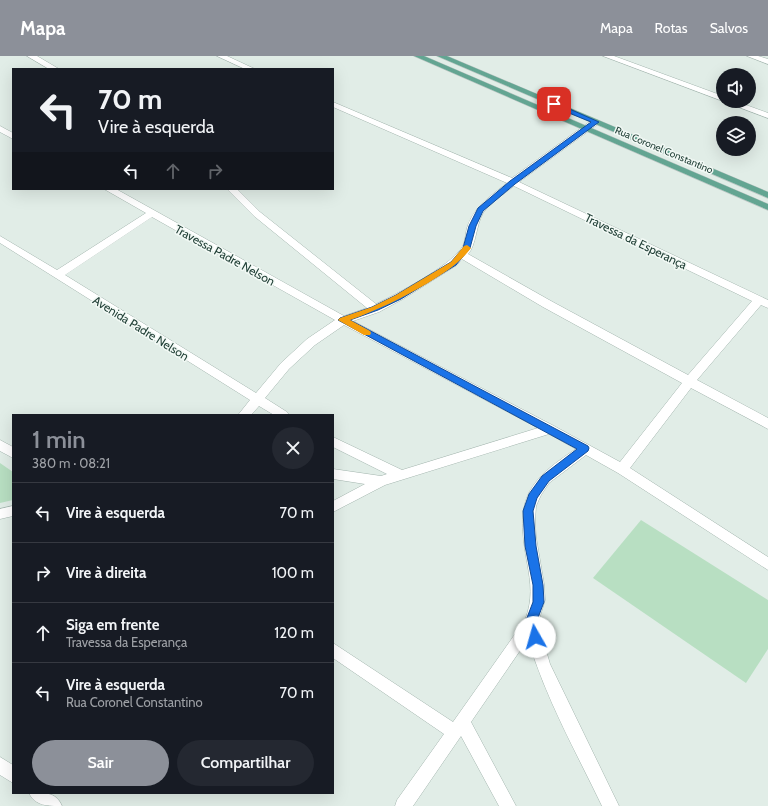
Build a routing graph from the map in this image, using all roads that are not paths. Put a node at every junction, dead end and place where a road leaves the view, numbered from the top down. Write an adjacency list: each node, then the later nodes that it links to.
1 (31, 56): 10 (street)
2 (221, 56): 11 (street)
3 (418, 56): 9 (main road, Rua Coronel Constantino)
4 (441, 56): 8 (main road, Rua Coronel Constantino)
5 (607, 56): 12 (street)
6 (751, 56): 7 (street)
7 (768, 62)
8 (458, 63): 9 (main road); 16 (main road, Rua Coronel Constantino)
9 (444, 67): 18 (main road, Rua Coronel Constantino)
10 (53, 68)
11 (249, 68)
12 (716, 96)
13 (334, 104): 20 (street, Travessa da Esperança)
14 (747, 108): 15 (street)
15 (768, 116)
16 (595, 122): 18 (street); 23 (main road, Rua Coronel Constantino)
17 (0, 129): 19 (street)
18 (586, 129): 20 (street); 24 (main road, Rua Coronel Constantino)
19 (12, 135)
20 (513, 182): 27 (street); 29 (street, Travessa da Esperança)
21 (111, 190): 25 (street, Travessa Padre Nelson)
22 (233, 190): 30 (street)
23 (768, 195)
24 (768, 207)
25 (151, 214): 28 (street); 31 (street, Travessa Padre Nelson)
26 (0, 239): 28 (street, Avenida Padre Nelson)
27 (462, 255): 30 (street); 32 (street)
28 (57, 275): 33 (street, Avenida Padre Nelson)
29 (763, 302): 32 (street, Travessa da Esperança)
30 (375, 308): 31 (street)
31 (342, 320): 33 (street); 37 (street, Travessa Padre Nelson)
32 (690, 381): 36 (street); 42 (street, Travessa da Esperança)
33 (256, 399): 34 (street); 35 (street, Avenida Padre Nelson)
34 (245, 414)
35 (281, 414)
36 (768, 424)
37 (550, 429): 40 (street, Travessa Padre Nelson); 44 (street)
38 (334, 442): 44 (street)
39 (0, 445): 41 (street)
40 (585, 448): 42 (street, Travessa Padre Nelson); 50 (street)
41 (12, 452)
42 (622, 469): 49 (street, Travessa Padre Nelson)
43 (334, 474): 45 (street)
44 (401, 475): 45 (street)
45 (382, 481): 46 (street)
46 (334, 506)
47 (12, 511): 48 (street)
48 (0, 514)
49 (768, 564)
50 (531, 623): 52 (street); 59 (street)
51 (334, 651): 52 (street)
52 (458, 727): 57 (street); 58 (street)
53 (0, 765): 54 (street)
54 (12, 774)
55 (37, 794): 56 (street)
56 (54, 806)
57 (403, 806)
58 (508, 806)
59 (611, 806)

